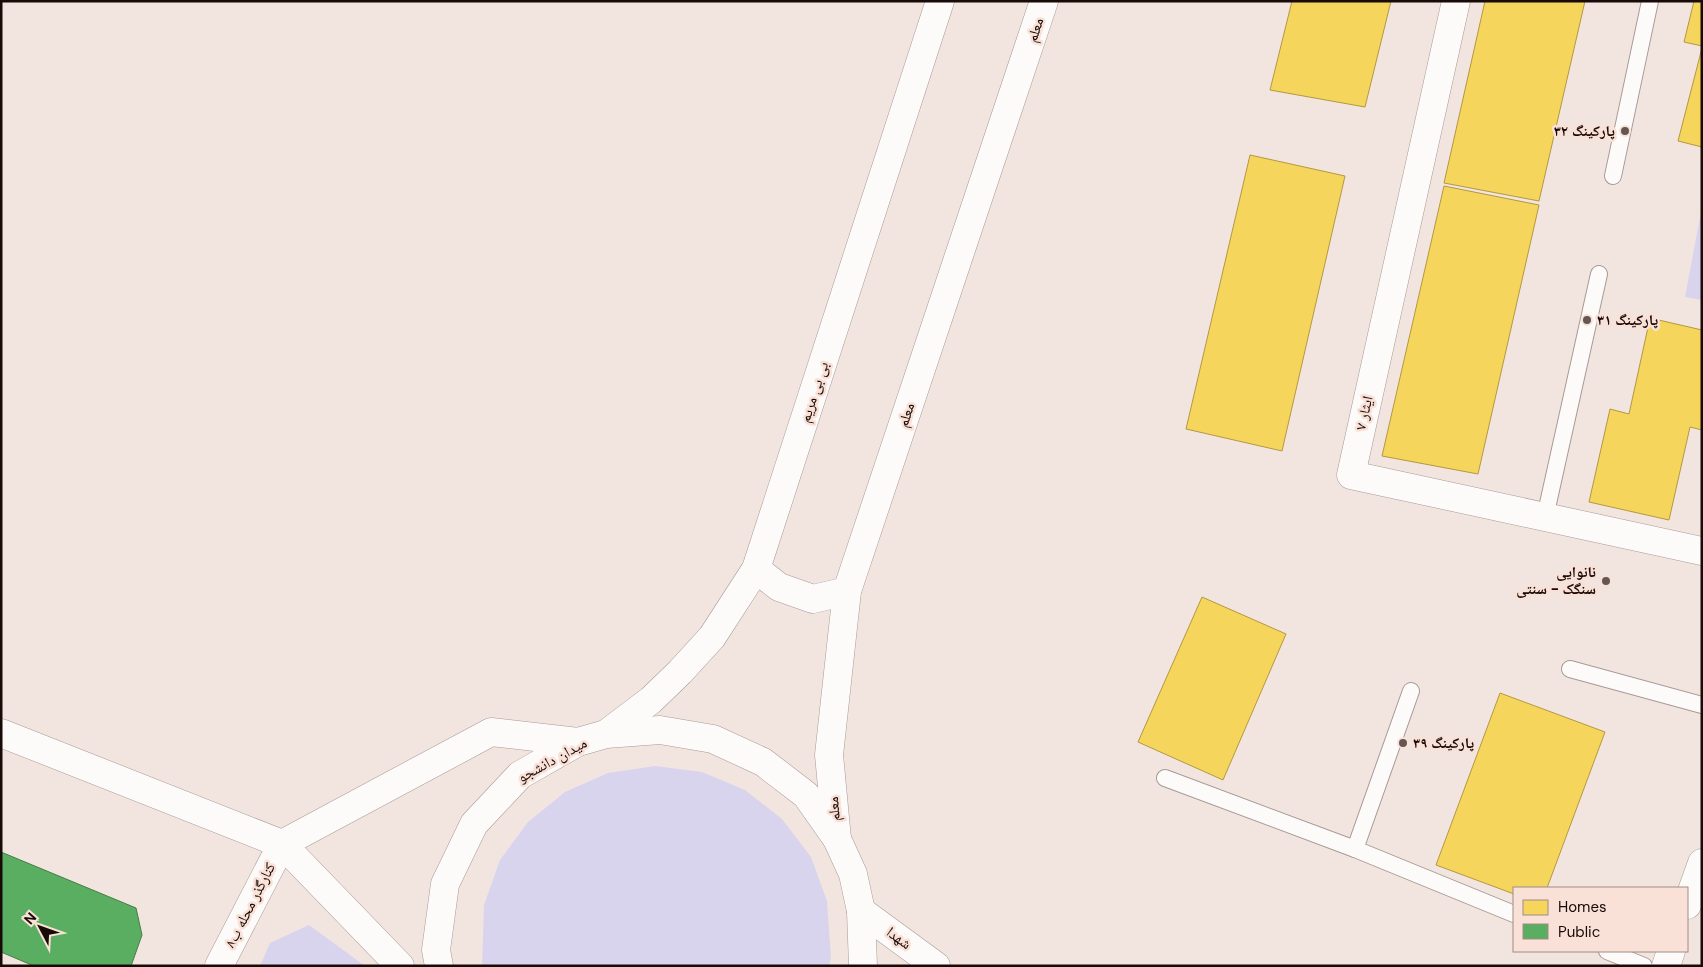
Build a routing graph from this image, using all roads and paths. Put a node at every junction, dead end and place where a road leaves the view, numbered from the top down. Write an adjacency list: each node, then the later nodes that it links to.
1 (940, 1): 9 (main road, بی بی مریم)
2 (1044, 1): 10 (main road, معلم)
3 (1456, 1): 7 (main road, ایثار ۷)
4 (1650, 1): 5 (lane)
5 (1613, 176)
6 (1599, 274): 7 (lane)
7 (1545, 517): 8 (main road, ایثار ۷)
8 (1702, 551)
9 (756, 569): 10 (main road); 15 (main road, بی بی مریم)
10 (847, 591): 18 (main road, معلم)
11 (1570, 669): 13 (lane)
12 (1411, 690): 20 (lane)
13 (1702, 705)
14 (1, 733): 19 (main road)
15 (606, 734): 16 (main road, میدان دانشجو); 18 (main road, میدان دانشجو)
16 (578, 742): 19 (main road); 29 (main road, میدان دانشجو)
17 (1165, 778): 20 (lane)
18 (837, 839): 23 (main road, میدان دانشجو)
19 (282, 844): 27 (main road, کنارگذر محله ب۸); 28 (main road)
20 (1355, 849): 24 (lane)
21 (1702, 863): 22 (main road)
22 (1688, 902)
23 (861, 911): 30 (main road, میدان دانشجو); 31 (main road, شهدا)
24 (1513, 914)
25 (1609, 952): 32 (lane)
26 (1671, 952): 33 (main road)
27 (219, 966)
28 (400, 966)
29 (439, 966)
30 (863, 966)
31 (936, 966)
32 (1644, 966)
33 (1666, 966)

